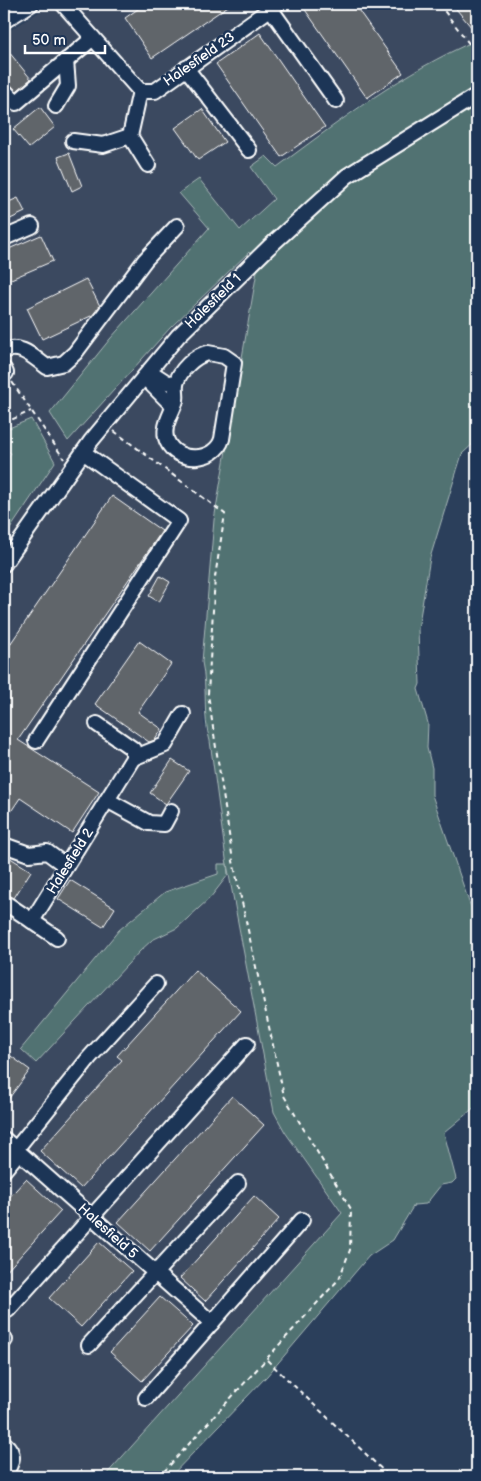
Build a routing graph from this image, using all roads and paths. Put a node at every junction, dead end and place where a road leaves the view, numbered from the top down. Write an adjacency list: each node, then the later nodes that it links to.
1 (31, 4): 5 (street)
2 (63, 4): 6 (street)
3 (439, 4): 7 (path)
4 (274, 6): 9 (street, Halesfield 23); 13 (street)
5 (4, 21)
6 (93, 38): 8 (street); 11 (street)
7 (477, 54)
8 (66, 60): 10 (street); 14 (street)
9 (186, 68): 11 (street, Halesfield 23); 17 (street)
10 (4, 90)
11 (140, 91): 15 (street)
12 (477, 95): 24 (street, Halesfield 1)
13 (336, 101)
14 (56, 106)
15 (130, 136): 16 (street); 18 (street)
16 (73, 141)
17 (249, 150)
18 (148, 165)
19 (32, 226): 21 (street)
20 (177, 226): 22 (street)
21 (4, 238)
22 (4, 352)
23 (5, 371): 27 (path)
24 (146, 374): 25 (street); 26 (street); 29 (street, Halesfield 1)
25 (176, 384): 26 (street); 26 (street)
26 (174, 406)
27 (31, 410): 28 (path); 31 (path)
28 (4, 424)
29 (105, 424): 30 (street, Halesfield 1); 56 (path)
30 (83, 452): 31 (street, Halesfield 1); 35 (street)
31 (71, 469): 32 (street, Halesfield 1)
32 (4, 564)
33 (183, 714): 36 (street)
34 (97, 724): 36 (street)
35 (36, 741)
36 (133, 758): 37 (street, Halesfield 2)
37 (107, 800): 38 (street); 40 (street, Halesfield 2)
38 (171, 811)
39 (4, 845): 40 (street)
40 (66, 866): 42 (street, Halesfield 2)
41 (4, 902): 42 (street)
42 (32, 921): 43 (street)
43 (57, 938)
44 (156, 984): 47 (street)
45 (247, 1044): 50 (street)
46 (4, 1139): 47 (street, Halesfield 5)
47 (17, 1150): 48 (street); 50 (street, Halesfield 5)
48 (4, 1170)
49 (238, 1183): 52 (street)
50 (92, 1217): 52 (street, Halesfield 5); 53 (street)
51 (302, 1220): 54 (street)
52 (156, 1273): 54 (street, Halesfield 5); 55 (street)
53 (8, 1310)
54 (212, 1323): 57 (street)
55 (89, 1345)
56 (267, 1360): 60 (path); 61 (path)
57 (146, 1398)
58 (4, 1443): 59 (street)
59 (4, 1476)
60 (159, 1477)
61 (390, 1477)

